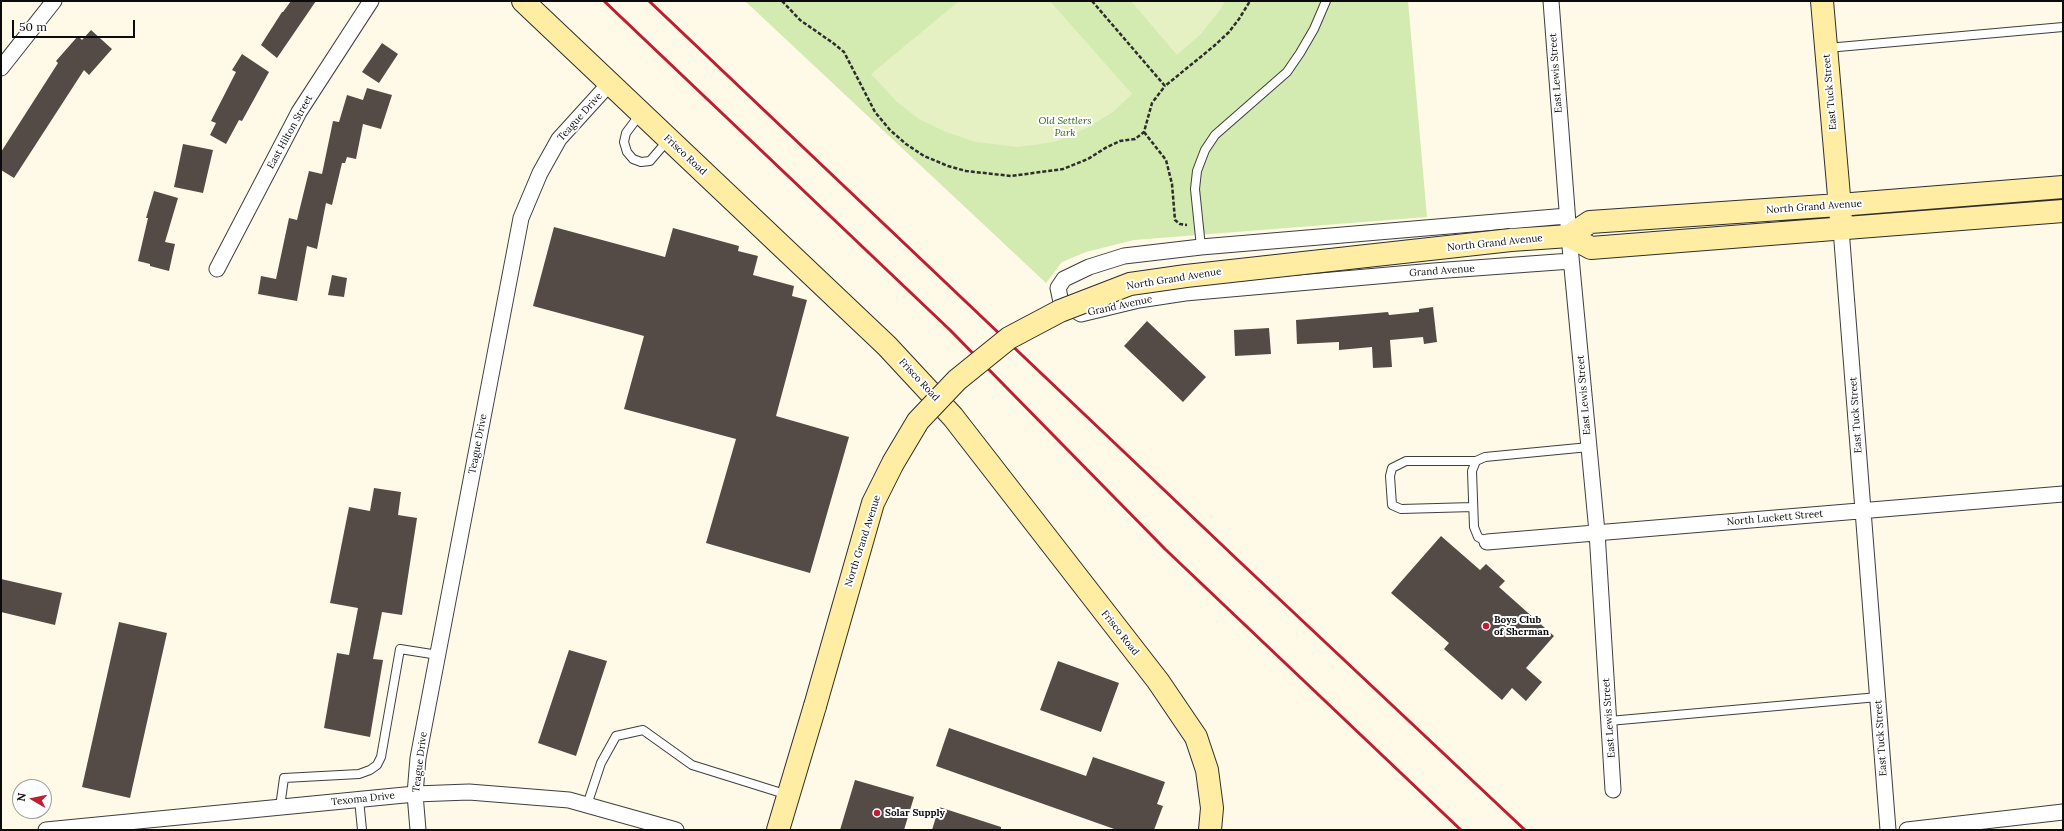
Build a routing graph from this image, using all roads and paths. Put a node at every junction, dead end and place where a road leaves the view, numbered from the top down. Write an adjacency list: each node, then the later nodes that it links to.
1 (54, 1): 12 (street)
2 (371, 1): 26 (street, East Hilton Street)
3 (523, 1): 13 (main road, Frisco Road)
4 (782, 1): 16 (path)
5 (1092, 1): 14 (path)
6 (1250, 1): 14 (path)
7 (1326, 1): 22 (lane)
8 (1550, 1): 21 (street, East Lewis Street)
9 (1822, 1): 11 (main road, East Tuck Street)
10 (2063, 26): 11 (lane)
11 (1826, 48): 19 (main road, East Tuck Street)
12 (1, 68)
13 (609, 84): 15 (main road, Frisco Road); 34 (street, Teague Drive)
14 (1165, 86): 16 (path)
15 (641, 113): 17 (main road, Frisco Road); 17 (lane)
16 (1144, 132): 22 (path)
17 (668, 140): 49 (main road, Frisco Road)
18 (2063, 187): 19 (main road, North Grand Avenue)
19 (1839, 205): 21 (main road, North Grand Avenue); 23 (main road, East Tuck Street)
20 (2063, 211): 23 (main road)
21 (1568, 226): 23 (main road); 24 (street, Grand Avenue); 25 (street, East Lewis Street); 39 (main road, North Grand Avenue, bridge)
22 (1199, 227): 24 (lane)
23 (1841, 228): 31 (street, East Tuck Street)
24 (1201, 247): 25 (street, Grand Avenue)
25 (1571, 261): 27 (street, East Lewis Street)
26 (217, 269)
27 (1589, 447): 28 (lane); 32 (street, East Lewis Street)
28 (1476, 461): 30 (lane); 30 (lane)
29 (2063, 494): 31 (street, North Luckett Street)
30 (1473, 507): 33 (lane)
31 (1863, 510): 32 (street, North Luckett Street); 35 (street, East Tuck Street)
32 (1597, 532): 33 (street, North Luckett Street); 36 (street, East Lewis Street)
33 (1487, 542)
34 (438, 655): 38 (street, Teague Drive); 42 (lane)
35 (1878, 697): 36 (lane); 50 (street, East Tuck Street)
36 (1609, 721): 37 (street, East Lewis Street)
37 (1613, 790)
38 (415, 794): 40 (street, Texoma Drive); 41 (street, Texoma Drive); 46 (street, Teague Drive)
39 (788, 795): 41 (lane); 48 (main road, North Grand Avenue)
40 (359, 799): 42 (street, Texoma Drive); 45 (lane)
41 (588, 805): 47 (street, Texoma Drive)
42 (280, 807): 44 (street, Texoma Drive)
43 (2063, 812): 51 (street)
44 (46, 830)
45 (362, 830)
46 (418, 830)
47 (676, 830)
48 (778, 830)
49 (1210, 830)
50 (1888, 830)
51 (1907, 830)

